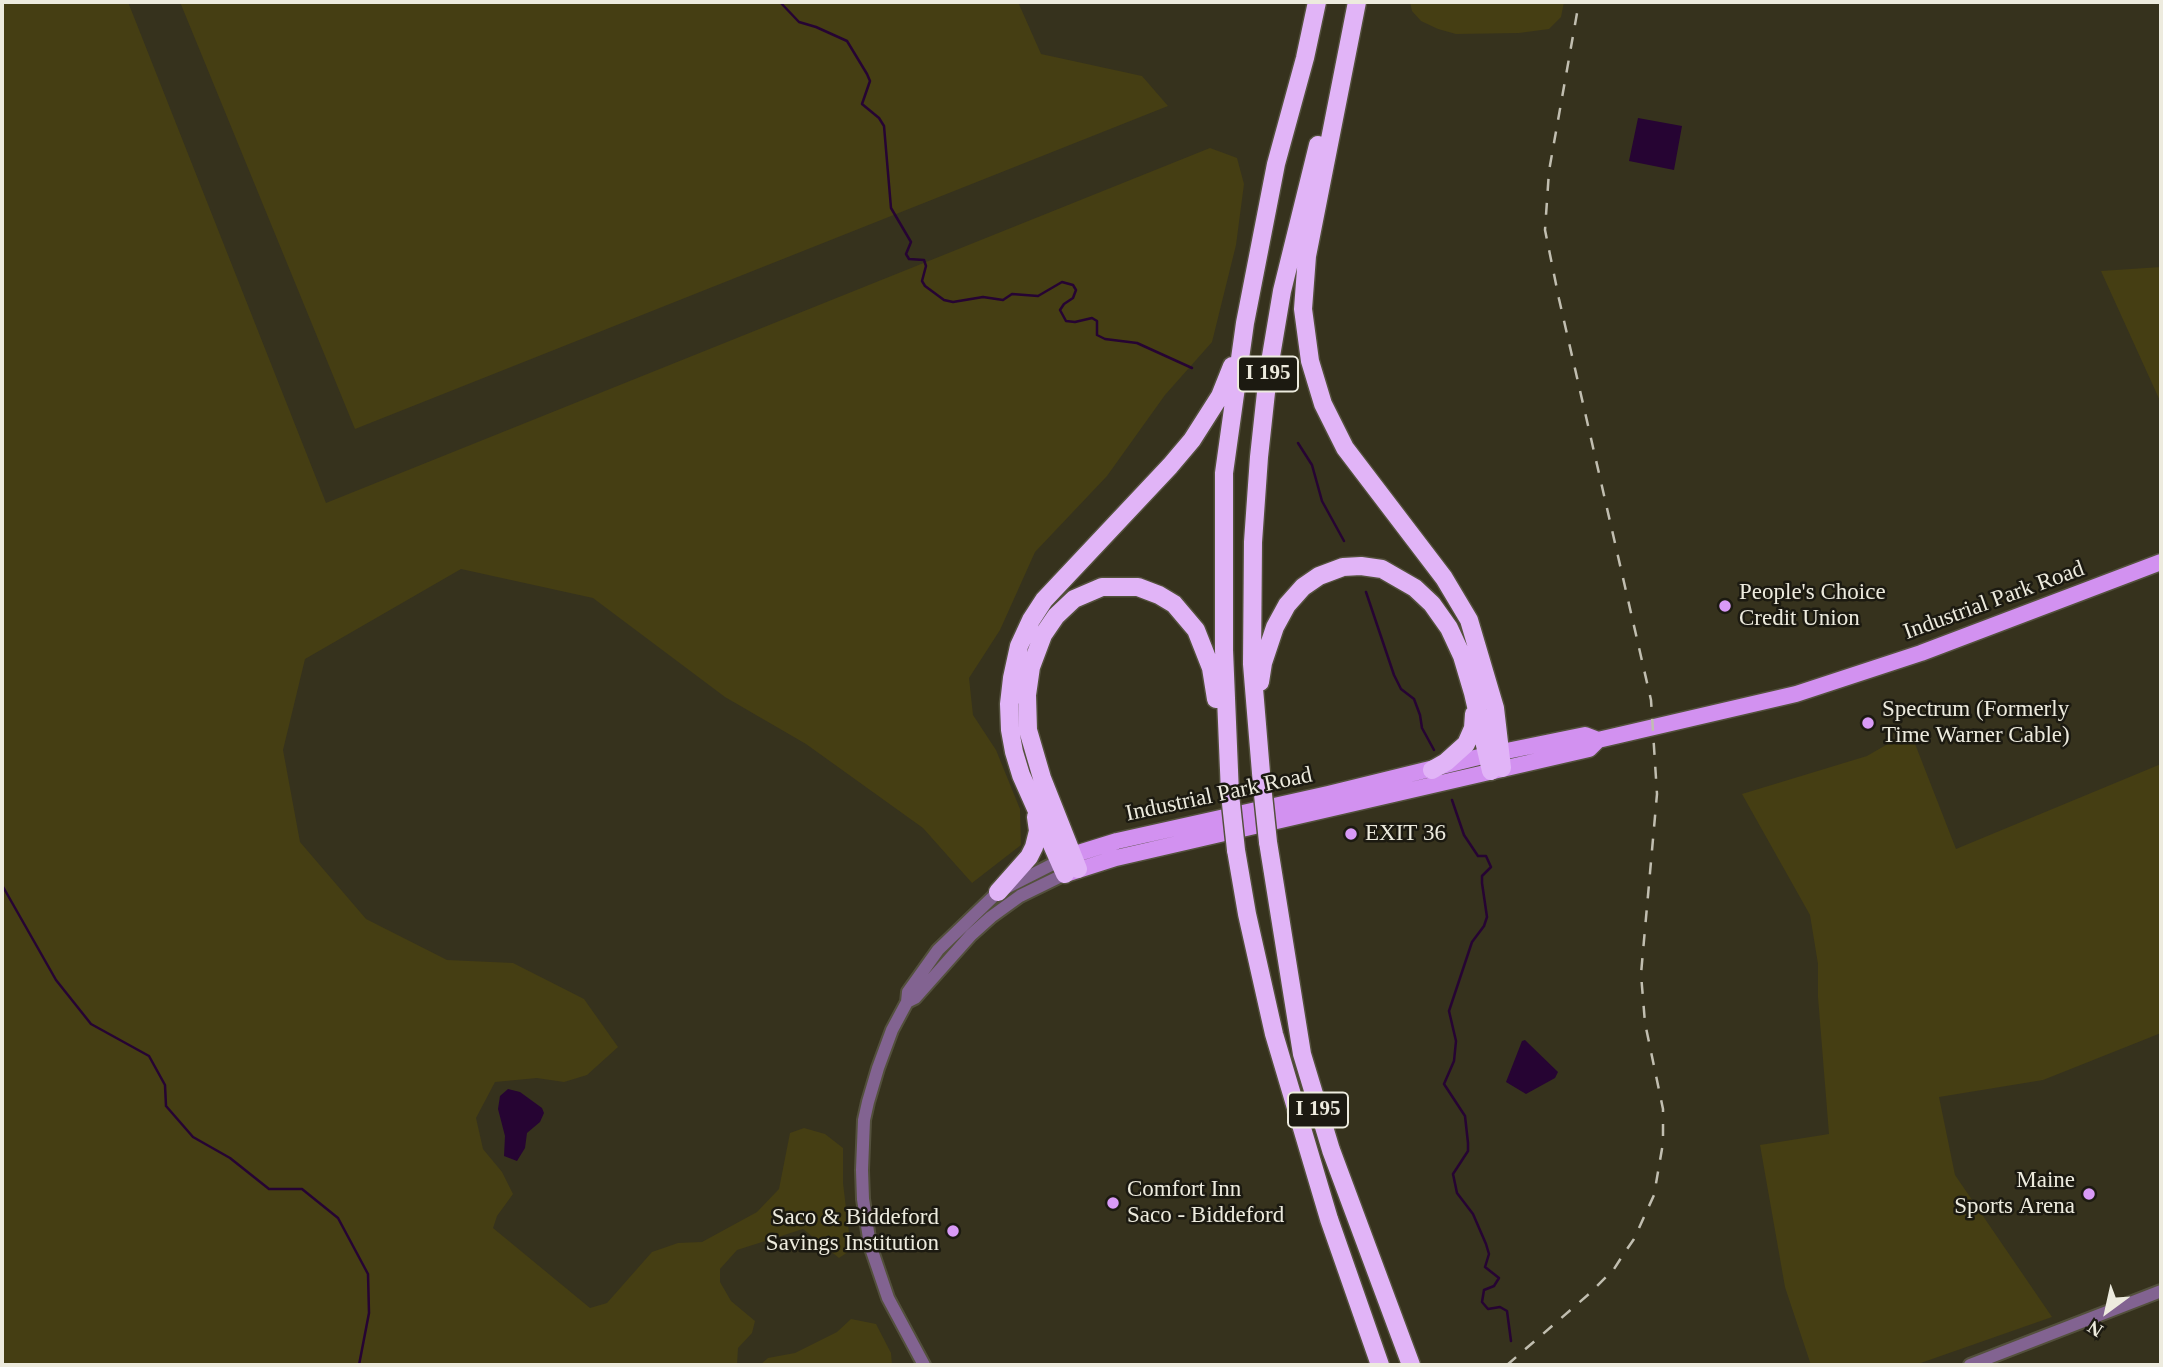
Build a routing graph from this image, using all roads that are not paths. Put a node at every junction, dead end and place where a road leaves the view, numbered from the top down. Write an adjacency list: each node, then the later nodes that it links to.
1 (1317, 2): 4 (highway, I 195)
2 (1357, 2): 3 (highway, I 195)
3 (1349, 41): 7 (highway, I 195); 8 (highway)
4 (1245, 323): 10 (highway, I 195); 11 (highway)
5 (2161, 562): 8 (main road, Industrial Park Road)
6 (1473, 693): 7 (highway); 8 (highway); 9 (highway)
7 (1255, 717): 18 (highway, I 195, bridge)
8 (1495, 761): 9 (main road, Industrial Park Road); 12 (main road, Industrial Park Road)
9 (1432, 770): 12 (main road, Industrial Park Road)
10 (1230, 794): 12 (highway); 17 (highway, I 195, bridge)
11 (1033, 803): 12 (highway); 13 (highway)
12 (1068, 865): 13 (street, Industrial Park Road); 14 (street, Industrial Park Road)
13 (999, 892): 14 (street, Industrial Park Road)
14 (907, 1002): 16 (street, Industrial Park Road)
15 (2161, 1292): 19 (street)
16 (924, 1365)
17 (1380, 1365)
18 (1411, 1365)
19 (1970, 1365)

